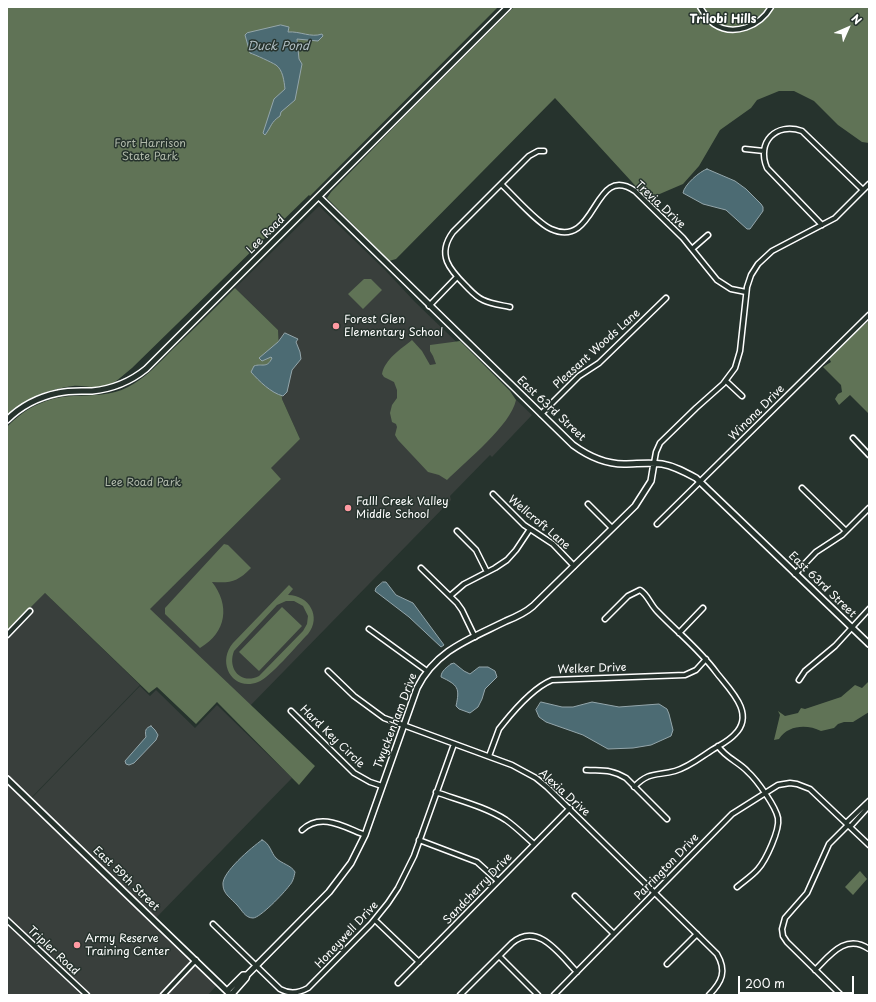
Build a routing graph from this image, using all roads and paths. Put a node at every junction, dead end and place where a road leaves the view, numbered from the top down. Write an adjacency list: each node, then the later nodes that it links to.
1 (508, 7): 10 (street, Lee Road)
2 (700, 7): 3 (street)
3 (771, 7)
4 (745, 149): 6 (street)
5 (544, 151): 7 (street)
6 (764, 151): 9 (street); 11 (street)
7 (501, 184): 13 (street, Trevia Drive); 14 (street)
8 (869, 184): 9 (street)
9 (863, 190): 11 (street)
10 (319, 197): 17 (street, East 63rd Street); 23 (street, Lee Road)
11 (822, 225): 15 (street)
12 (708, 235): 13 (street)
13 (692, 249): 15 (street, Trevia Drive)
14 (457, 277): 17 (street); 18 (street)
15 (746, 292): 20 (street)
16 (666, 298): 22 (street, Pleasant Woods Lane)
17 (429, 306): 22 (street, East 63rd Street)
18 (510, 307)
19 (869, 315): 27 (street, Winona Drive)
20 (726, 381): 21 (street); 26 (street)
21 (742, 396)
22 (541, 414): 26 (street, East 63rd Street)
23 (7, 420)
24 (852, 438): 25 (street)
25 (869, 455)
26 (654, 463): 27 (street, East 63rd Street); 33 (street, Twyckenham Drive)
27 (700, 482): 32 (street, Winona Drive); 40 (street, East 63rd Street)
28 (802, 488): 36 (street)
29 (493, 494): 34 (street, Wellcroft Lane)
30 (588, 504): 33 (street)
31 (869, 508): 36 (street)
32 (657, 524)
33 (612, 528): 37 (street, Twyckenham Drive)
34 (530, 529): 37 (street, Wellcroft Lane); 39 (street)
35 (457, 531): 39 (street)
36 (846, 531): 40 (street)
37 (574, 566): 50 (street, Twyckenham Drive)
38 (421, 568): 41 (street)
39 (487, 572): 41 (street)
40 (796, 574): 46 (street, East 63rd Street)
41 (450, 596): 50 (street)
42 (703, 608): 48 (street)
43 (869, 609): 46 (street)
44 (30, 611): 49 (street)
45 (605, 619): 48 (street)
46 (852, 628): 51 (street, East 63rd Street); 55 (street)
47 (369, 629): 54 (street)
48 (679, 633): 52 (street)
49 (7, 635)
50 (475, 636): 54 (street, Twyckenham Drive)
51 (869, 644)
52 (706, 659): 59 (street); 60 (street, Welker Drive)
53 (328, 671): 57 (street, Alexia Drive)
54 (427, 671): 57 (street, Twyckenham Drive)
55 (799, 680)
56 (291, 711): 63 (street, Hard Key Circle)
57 (404, 726): 58 (street, Alexia Drive); 63 (street, Twyckenham Drive)
58 (454, 744): 60 (street, Alexia Drive); 65 (street, Honeywell Drive)
59 (718, 746): 64 (street); 66 (street)
60 (489, 756): 69 (street, Alexia Drive)
61 (586, 770): 64 (street)
62 (7, 779): 88 (street, East 59th Street)
63 (382, 786): 73 (street, Twyckenham Drive)
64 (634, 787): 70 (street)
65 (436, 792): 74 (street, Honeywell Drive); 75 (street)
66 (764, 793): 71 (street, Parrington Drive); 78 (street); 79 (street, Parrington Drive)
67 (869, 801): 71 (street)
68 (869, 806): 71 (street)
69 (570, 808): 75 (street, Sandcherry Drive); 79 (street, Alexia Drive)
70 (667, 819)
71 (848, 825): 76 (street); 92 (street)
72 (302, 830): 73 (street)
73 (365, 835): 91 (street, Twyckenham Drive)
74 (419, 840): 77 (street); 82 (street, Honeywell Drive)
75 (534, 844): 77 (street, Sandcherry Drive)
76 (869, 845)
77 (498, 881): 89 (street, Sandcherry Drive)
78 (737, 887)
79 (654, 892): 84 (street, Parrington Drive); 85 (street, Alexia Drive)
80 (575, 896): 84 (street)
81 (7, 920): 96 (street, Tripler Road)
82 (375, 920): 89 (street); 91 (street, Honeywell Drive)
83 (213, 924): 91 (street, Honeywell Drive)
84 (614, 934): 93 (street, Parrington Drive)
85 (697, 934): 90 (street); 101 (street, Alexia Drive)
86 (869, 948): 92 (street)
87 (499, 956): 93 (street); 98 (street); 99 (street)
88 (196, 960): 95 (street, East 59th Street); 97 (street)
89 (418, 962): 94 (street, Sandcherry Drive)
90 (667, 964)
91 (256, 966): 95 (street, Twyckenham Drive)
92 (815, 970): 102 (street)
93 (577, 972): 100 (street, Parrington Drive)
94 (398, 983)
95 (230, 993)
96 (87, 995)
97 (163, 995)
98 (460, 995)
99 (538, 995)
100 (554, 995)
101 (709, 995)
102 (841, 995)

